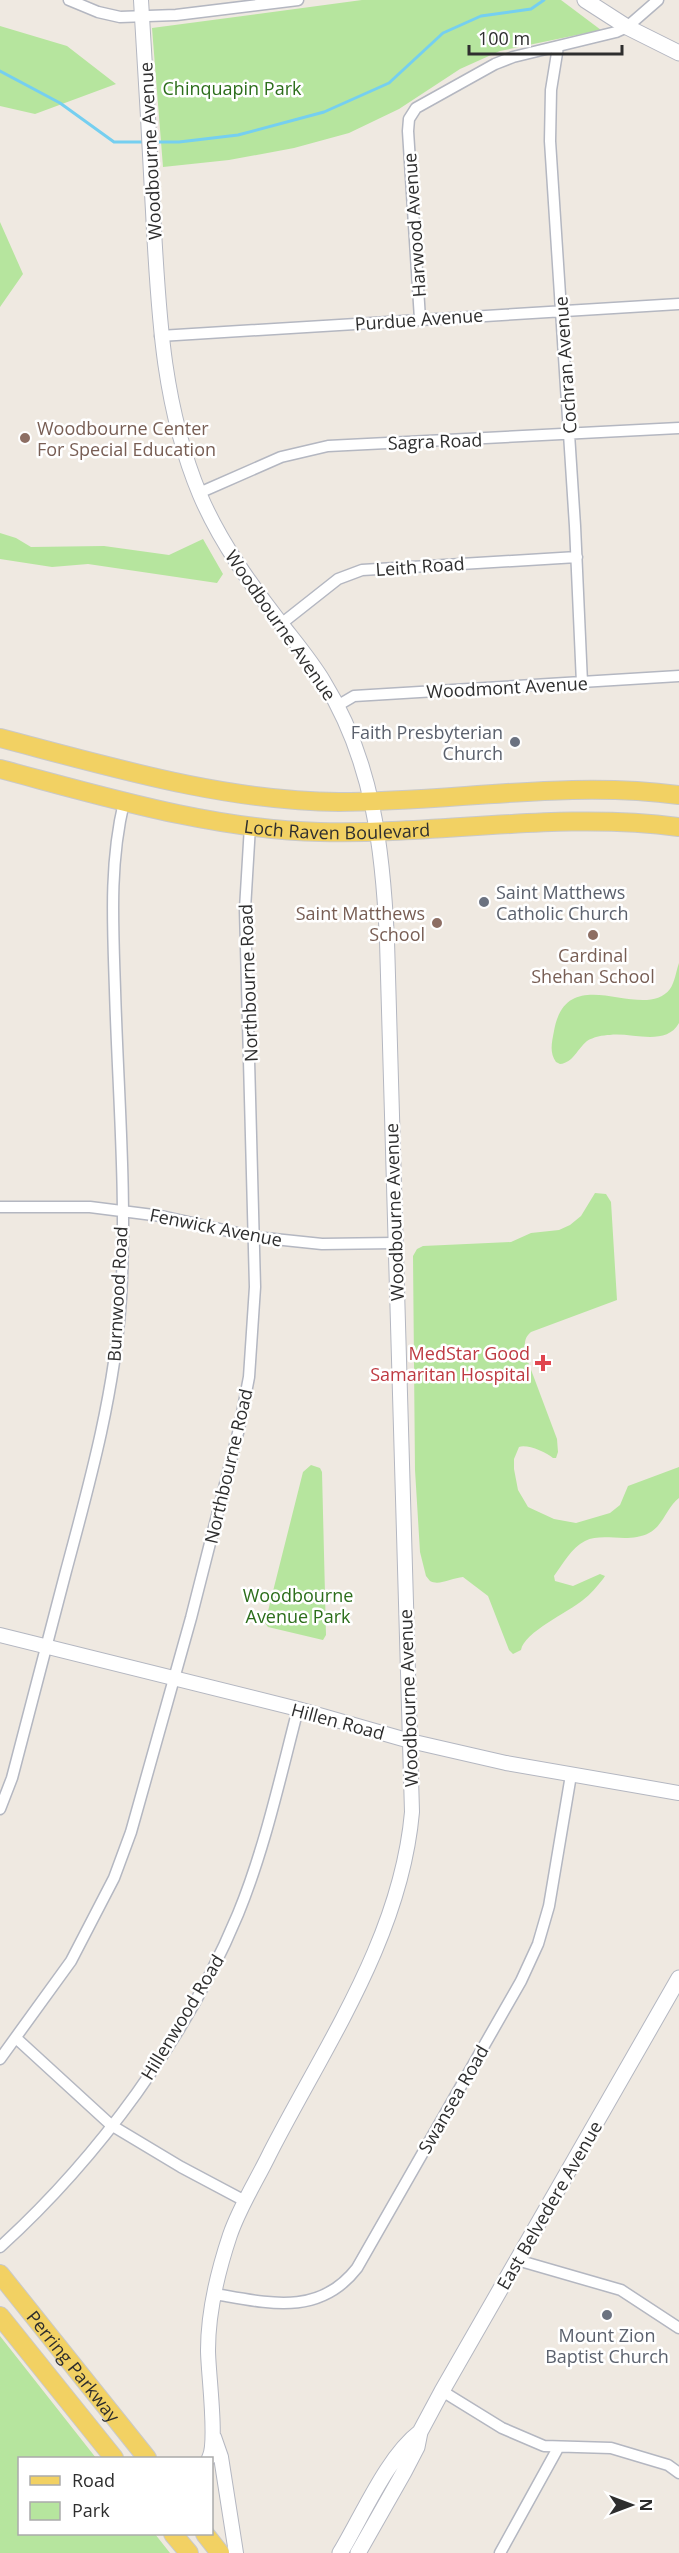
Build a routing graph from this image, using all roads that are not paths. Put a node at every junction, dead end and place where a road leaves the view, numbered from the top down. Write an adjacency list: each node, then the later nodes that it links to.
1 (69, 0): 6 (street)
2 (141, 0): 6 (street, Woodbourne Avenue)
3 (298, 0): 6 (street)
4 (585, 0): 7 (main road)
5 (658, 0): 7 (street)
6 (142, 16): 13 (street, Woodbourne Avenue)
7 (627, 27): 8 (street); 9 (main road)
8 (558, 47): 11 (street, Cochran Avenue); 12 (street, Harwood Avenue)
9 (679, 53)
10 (679, 304): 11 (street, Purdue Avenue)
11 (562, 310): 12 (street, Purdue Avenue); 15 (street, Cochran Avenue)
12 (420, 318): 13 (street, Purdue Avenue)
13 (160, 336): 16 (street, Woodbourne Avenue)
14 (679, 428): 15 (street, Sagra Road)
15 (570, 435): 16 (street, Sagra Road); 17 (street, Cochran Avenue)
16 (199, 493): 18 (street, Woodbourne Avenue)
17 (577, 557): 18 (street, Leith Road); 20 (street, Cochran Avenue)
18 (281, 624): 21 (street, Woodbourne Avenue)
19 (679, 676): 20 (street, Woodmont Avenue)
20 (582, 683): 21 (street, Woodmont Avenue)
21 (337, 706): 28 (street, Woodbourne Avenue)
22 (0, 738): 23 (main road, Loch Raven Boulevard)
23 (67, 755): 25 (main road); 26 (main road, Loch Raven Boulevard)
24 (0, 769): 25 (main road, Loch Raven Boulevard)
25 (57, 784): 29 (main road, Loch Raven Boulevard)
26 (222, 791): 28 (main road, Loch Raven Boulevard); 30 (main road)
27 (679, 795): 28 (main road, Loch Raven Boulevard)
28 (372, 801): 33 (street, Woodbourne Avenue)
29 (124, 802): 30 (main road, Loch Raven Boulevard); 35 (street, Burnwood Road)
30 (218, 822): 31 (main road, Loch Raven Boulevard)
31 (250, 826): 33 (main road, Loch Raven Boulevard); 36 (street, Northbourne Road)
32 (679, 827): 33 (main road, Loch Raven Boulevard)
33 (379, 832): 37 (street, Woodbourne Avenue)
34 (0, 1207): 35 (street, Fenwick Avenue)
35 (122, 1210): 36 (street, Fenwick Avenue); 39 (street, Burnwood Road)
36 (255, 1237): 37 (street, Fenwick Avenue); 40 (street, Northbourne Road)
37 (395, 1244): 42 (street, Woodbourne Avenue)
38 (0, 1635): 39 (street, Hillen Road)
39 (45, 1647): 40 (street, Hillen Road); 45 (street, Burnwood Road)
40 (172, 1679): 41 (street, Hillen Road); 47 (street, Northbourne Road)
41 (298, 1709): 42 (street, Hillen Road); 49 (street, Hillenwood Road)
42 (410, 1741): 43 (street, Hillen Road); 50 (street, Woodbourne Avenue)
43 (571, 1775): 44 (street, Hillen Road); 54 (street, Swansea Road)
44 (679, 1793)
45 (0, 1809)
46 (678, 1982): 52 (main road, East Belvedere Avenue)
47 (16, 2038): 48 (street, Northbourne Road); 49 (street)
48 (0, 2059)
49 (111, 2125): 50 (street); 51 (street, Hillenwood Road)
50 (245, 2201): 54 (street, Woodbourne Avenue)
51 (0, 2247)
52 (518, 2260): 56 (street); 57 (main road, East Belvedere Avenue)
53 (0, 2274): 62 (main road, Perring Parkway)
54 (215, 2294): 59 (street, Woodbourne Avenue)
55 (0, 2316): 61 (main road, Perring Parkway)
56 (679, 2328)
57 (442, 2391): 58 (main road, East Belvedere Avenue); 60 (street)
58 (420, 2432): 70 (main road, East Belvedere Avenue); 71 (main road, East Belvedere Avenue)
59 (213, 2435): 63 (street, Woodbourne Avenue); 69 (street, Woodbourne Avenue)
60 (558, 2448): 64 (street); 72 (street)
61 (113, 2457)
62 (146, 2457)
63 (209, 2457)
64 (679, 2473)
65 (174, 2535): 67 (main road)
66 (206, 2535): 68 (main road)
67 (189, 2553)
68 (220, 2553)
69 (236, 2553)
70 (340, 2553)
71 (358, 2553)
72 (500, 2553)

